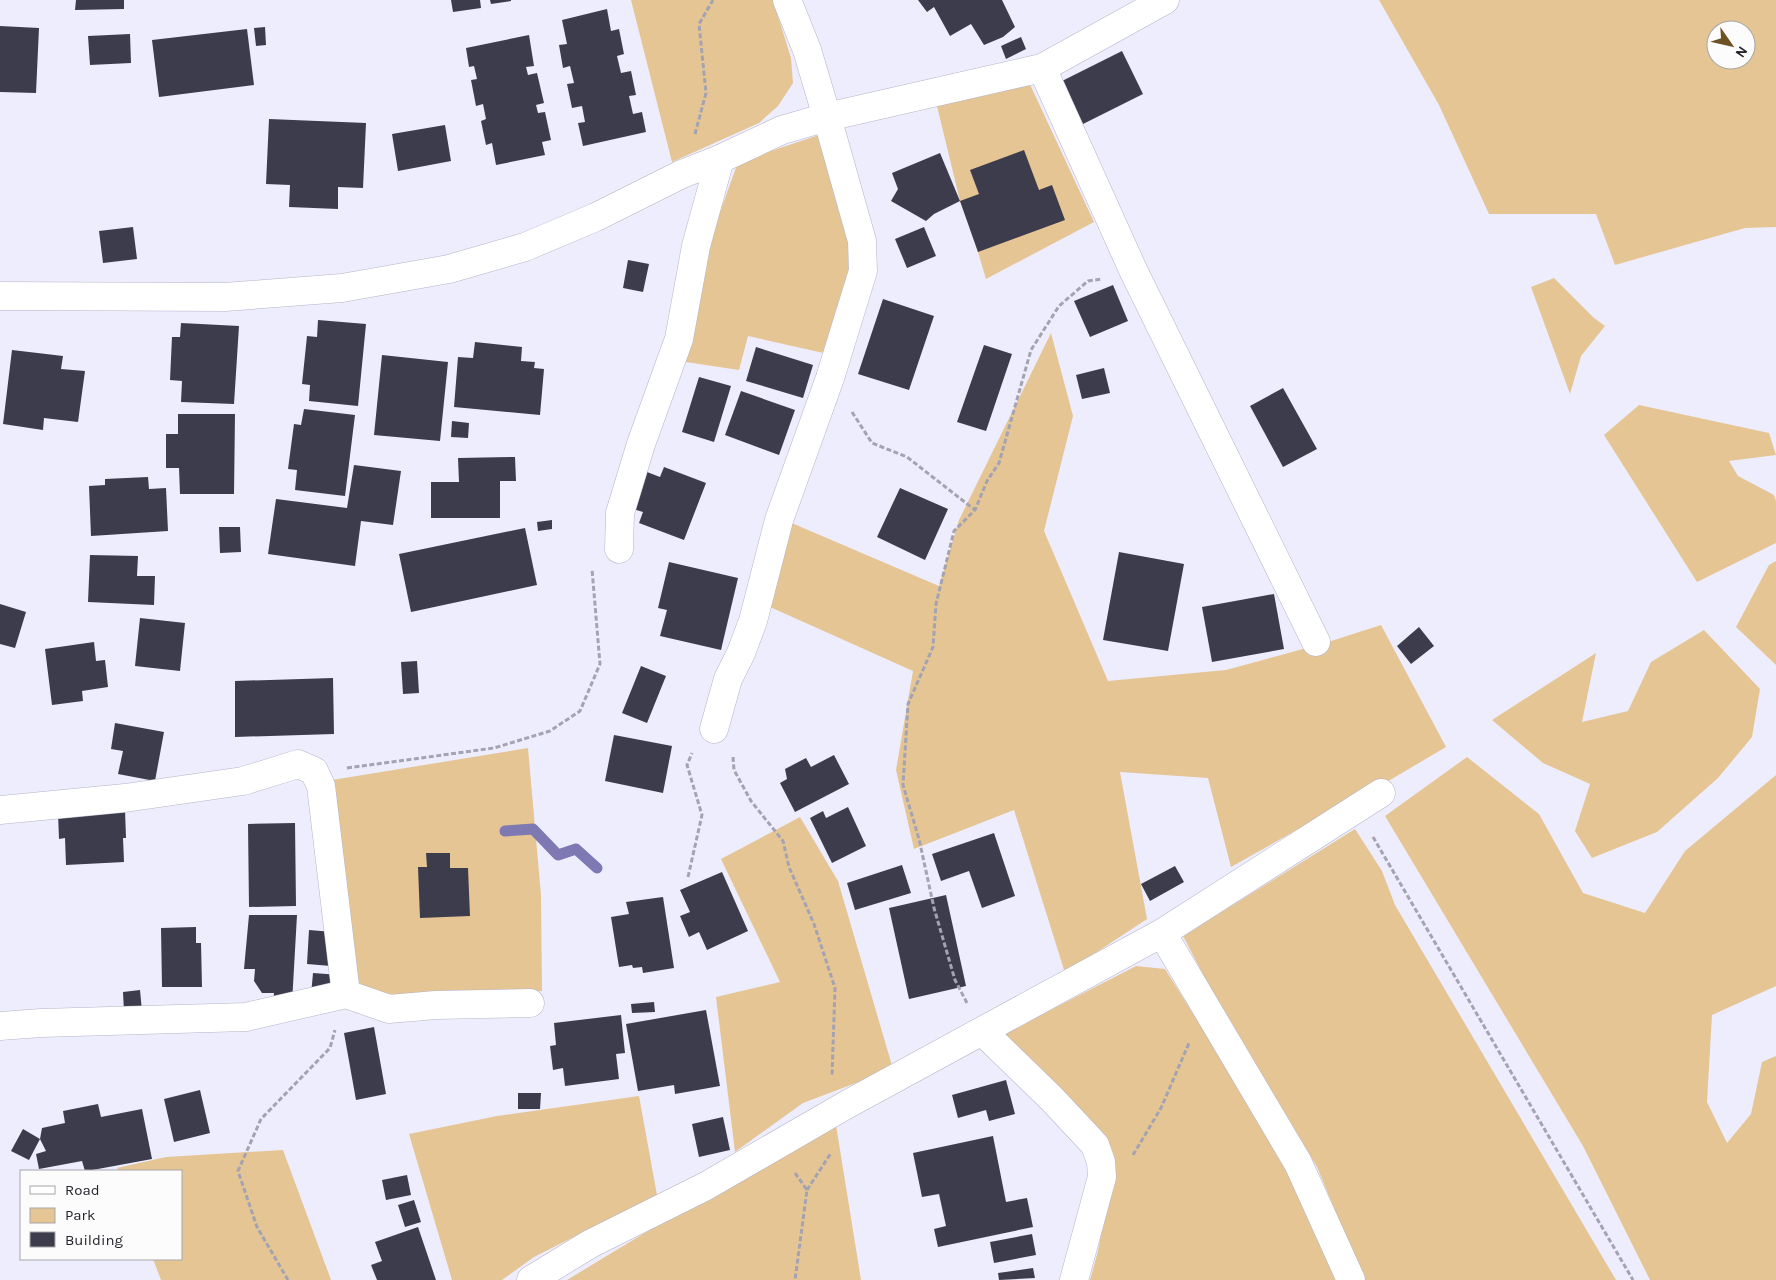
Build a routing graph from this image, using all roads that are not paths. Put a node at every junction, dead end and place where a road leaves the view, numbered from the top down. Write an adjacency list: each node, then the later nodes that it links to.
1 (787, 0): 4 (street)
2 (1165, 0): 3 (street)
3 (1042, 68): 4 (street); 8 (street)
4 (828, 117): 5 (street); 9 (street)
5 (720, 159): 6 (street); 7 (street)
6 (0, 296)
7 (619, 549)
8 (1316, 642)
9 (704, 738)
10 (1382, 793): 12 (street)
11 (0, 810): 13 (street)
12 (1162, 933): 16 (street); 19 (street)
13 (346, 994): 14 (street); 15 (street)
14 (530, 1003)
15 (0, 1026)
16 (975, 1035): 17 (street); 18 (street)
17 (531, 1280)
18 (1074, 1280)
19 (1351, 1280)

